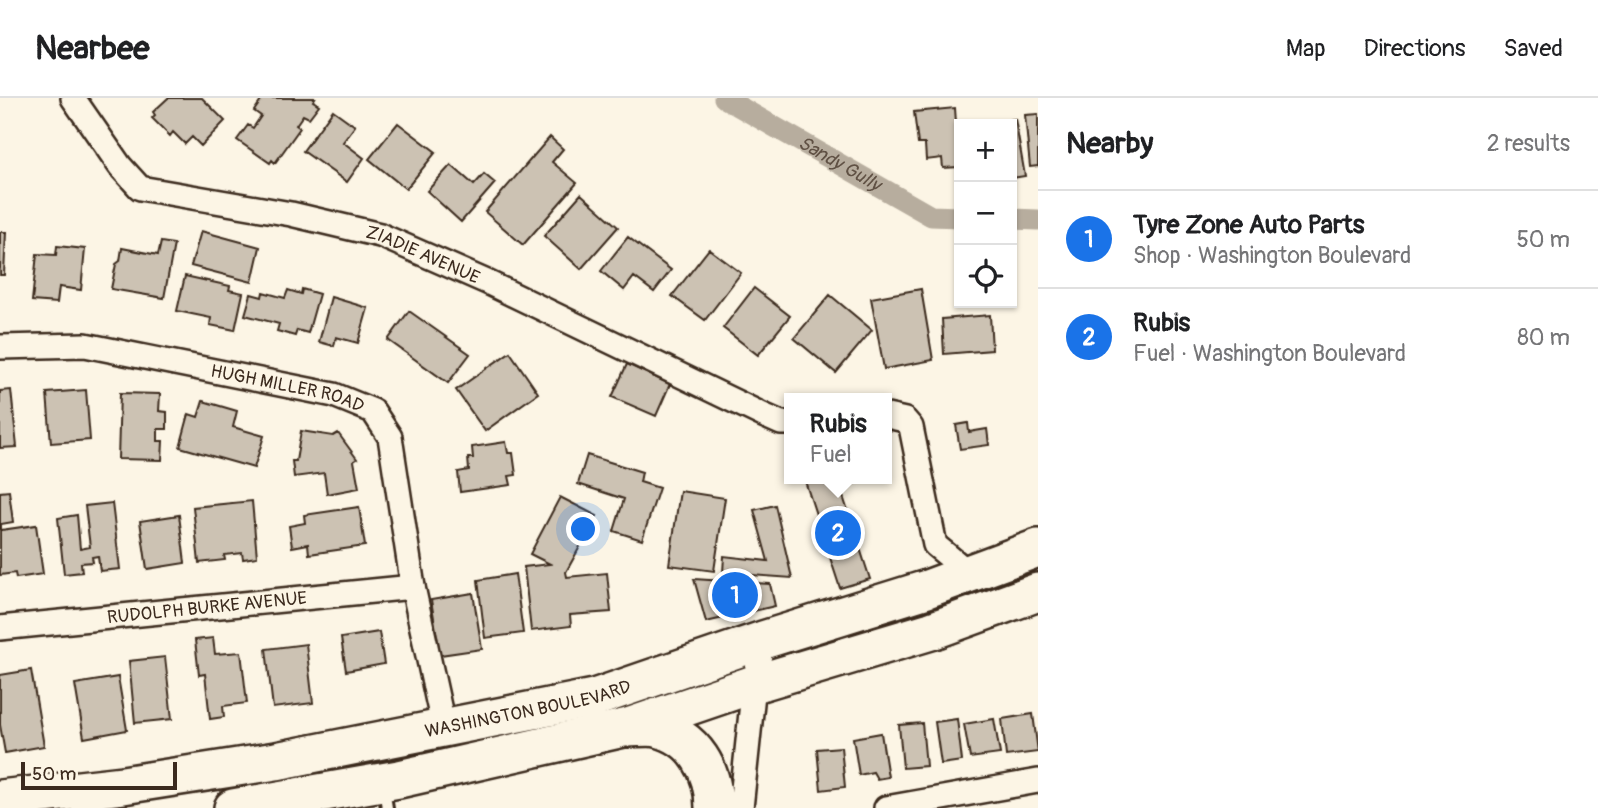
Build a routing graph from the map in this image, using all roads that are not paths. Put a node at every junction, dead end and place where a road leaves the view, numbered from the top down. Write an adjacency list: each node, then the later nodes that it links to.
1 (74, 98): 4 (street, ZIADIE AVENUE)
2 (0, 347): 7 (street, HUGH MILLER ROAD)
3 (892, 417): 6 (street)
4 (784, 423)
5 (1038, 548): 6 (highway, WASHINGTON BOULEVARD)
6 (970, 574): 10 (highway, WASHINGTON BOULEVARD)
7 (413, 587): 9 (street, RUDOLPH BURKE AVENUE); 13 (street, HUGH MILLER ROAD)
8 (1038, 592): 11 (highway)
9 (0, 628)
10 (763, 640): 11 (street); 13 (highway, WASHINGTON BOULEVARD)
11 (754, 684): 12 (highway); 20 (street)
12 (628, 727): 15 (highway); 19 (highway)
13 (444, 729): 16 (highway, WASHINGTON BOULEVARD)
14 (1038, 781): 17 (street)
15 (385, 795): 18 (highway)
16 (0, 799)
17 (971, 801): 21 (street)
18 (233, 808)
19 (714, 808)
20 (741, 808)
21 (886, 808)

